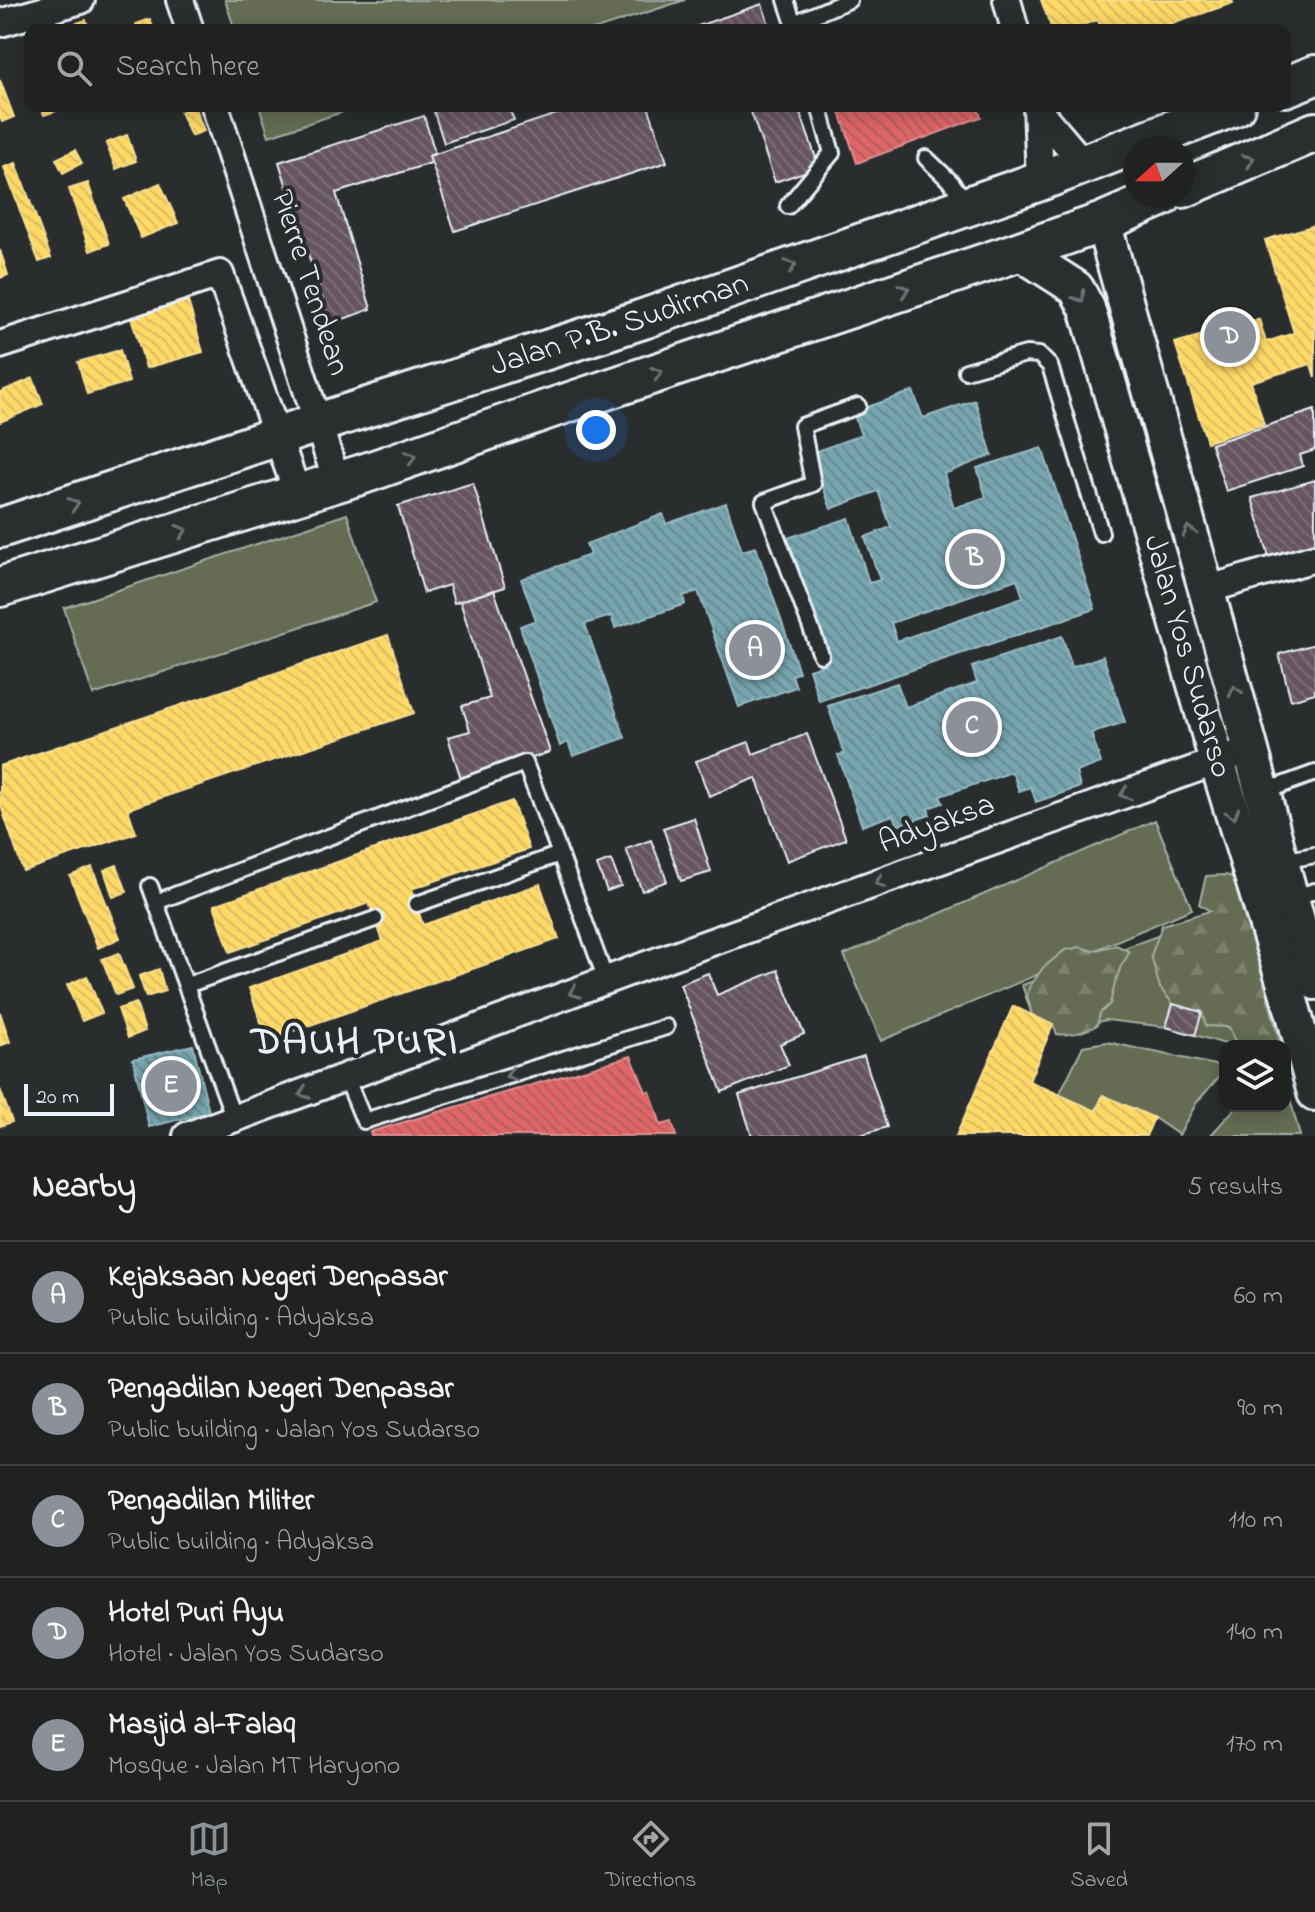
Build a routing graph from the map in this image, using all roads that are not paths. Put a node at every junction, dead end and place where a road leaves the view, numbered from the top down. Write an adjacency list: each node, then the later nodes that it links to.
1 (81, 0): 6 (street)
2 (180, 0): 7 (street)
3 (786, 0): 8 (lane)
4 (849, 0): 9 (lane)
5 (1007, 0): 10 (street)
6 (0, 23)
7 (188, 24)
8 (794, 24)
9 (799, 24)
10 (1013, 24)
11 (1315, 75): 12 (main road)
12 (1291, 85)
13 (217, 112): 31 (street, Pierre Tendean)
14 (821, 112): 24 (lane)
15 (1037, 112): 21 (street)
16 (1040, 112): 20 (street)
17 (1219, 112): 20 (main road, Jalan P.B. Sudirman)
18 (1315, 132): 22 (main road, one-way to 18)
19 (926, 158): 23 (lane)
20 (1084, 164): 21 (main road, Jalan P.B. Sudirman); 26 (main road)
21 (1040, 181): 23 (main road, Jalan P.B. Sudirman)
22 (1195, 183)
23 (968, 205): 31 (main road, Jalan P.B. Sudirman, one-way to 23)
24 (788, 206)
25 (1135, 208): 26 (main road, Jalan P.B. Sudirman)
26 (1103, 222): 27 (main road, Jalan P.B. Sudirman); 39 (street, Jalan Yos Sudarso, one-way to 26)
27 (1018, 251): 33 (main road, Jalan P.B. Sudirman, one-way to 27); 42 (street, Jalan Yos Sudarso, one-way to 42)
28 (0, 345): 32 (street)
29 (966, 371): 36 (lane)
30 (858, 406): 40 (lane)
31 (318, 423): 32 (main road, Jalan P.B. Sudirman); 33 (street, Pierre Tendean)
32 (277, 437): 34 (street); 35 (main road, Jalan P.B. Sudirman, one-way to 32)
33 (337, 482): 34 (main road, Jalan P.B. Sudirman)
34 (298, 495): 38 (main road, Jalan P.B. Sudirman, one-way to 34)
35 (0, 528)
36 (1101, 533)
37 (1315, 558): 39 (street)
38 (0, 587)
39 (1205, 590): 41 (street, Jalan Yos Sudarso, one-way to 39)
40 (821, 655)
41 (1251, 749): 42 (street, Adyaksa); 44 (street, Jalan Yos Sudarso)
42 (1217, 761): 53 (street, Adyaksa, one-way to 53); 55 (street, Jalan Yos Sudarso, one-way to 55)
43 (1315, 773): 44 (lane)
44 (1262, 792): 47 (street, Jalan Yos Sudarso)
45 (560, 854): 50 (lane); 51 (lane); 53 (lane)
46 (1315, 855): 47 (lane)
47 (1282, 861): 49 (street, Jalan Yos Sudarso)
48 (150, 886): 50 (lane)
49 (1302, 895): 55 (street, Jalan Yos Sudarso)
50 (156, 902): 54 (lane)
51 (417, 904)
52 (375, 919): 54 (lane)
53 (606, 980): 57 (street, Adyaksa, one-way to 57)
54 (187, 985): 59 (lane)
55 (1304, 1002): 58 (street, Jalan Yos Sudarso)
56 (666, 1027): 60 (lane, one-way to 60)
57 (346, 1077): 59 (street, Adyaksa, one-way to 59); 60 (lane)
58 (1315, 1093)
59 (234, 1119): 61 (street, Adyaksa)
60 (364, 1121): 62 (lane)
61 (187, 1136)
62 (368, 1136)

